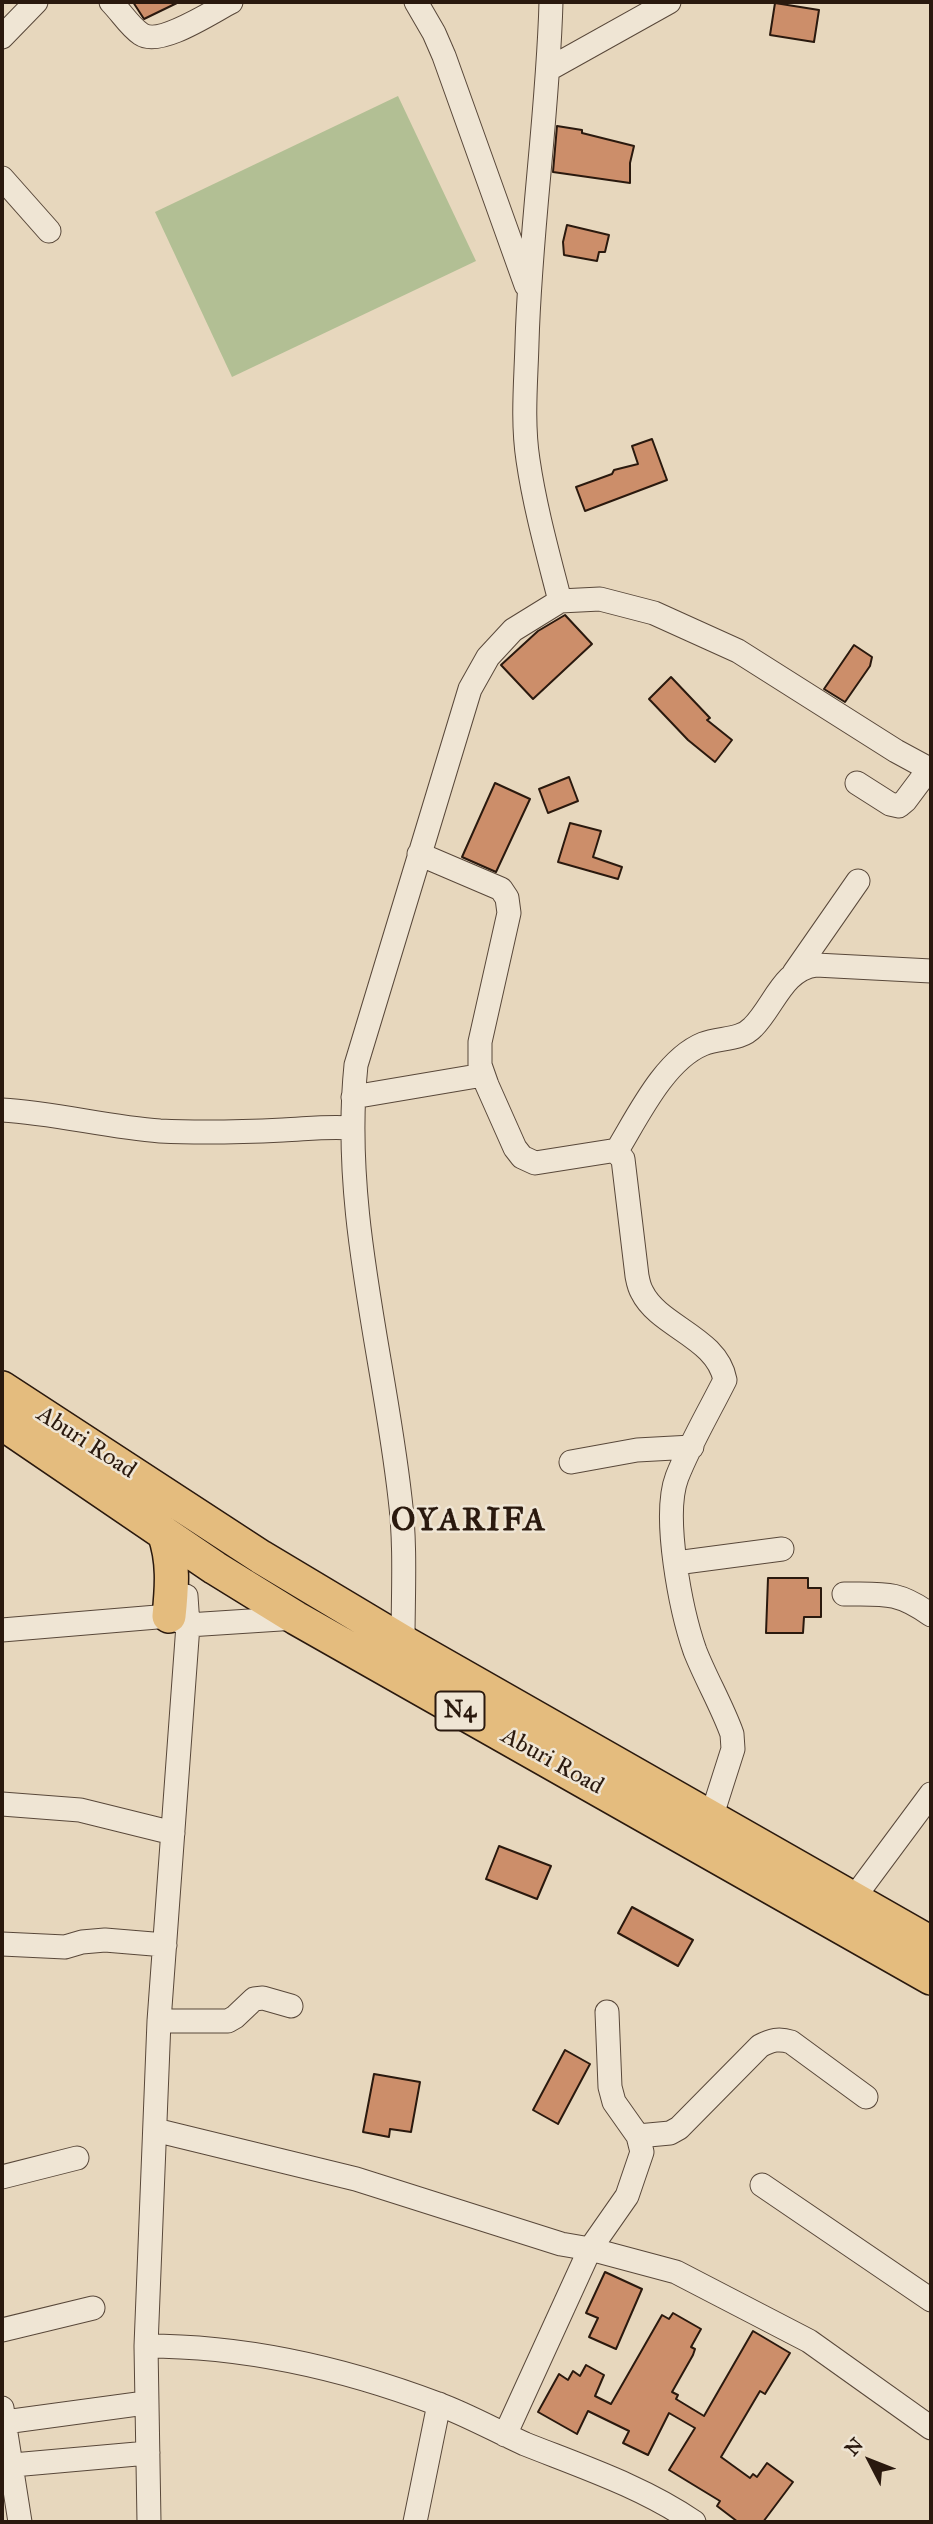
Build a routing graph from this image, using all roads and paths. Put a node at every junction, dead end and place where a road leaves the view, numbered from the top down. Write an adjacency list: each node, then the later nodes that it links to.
1 (36, 2): 7 (street)
2 (111, 2): 3 (street)
3 (231, 2)
4 (416, 2): 11 (street)
5 (551, 2): 8 (street)
6 (670, 2): 8 (street)
7 (2, 37)
8 (549, 69): 11 (street)
9 (2, 178): 10 (street)
10 (49, 231)
11 (528, 293): 12 (street)
12 (560, 600): 13 (street); 15 (street)
13 (930, 770): 14 (street)
14 (857, 783)
15 (419, 854): 19 (street); 20 (street)
16 (858, 881): 18 (street)
17 (931, 971): 18 (street)
18 (794, 973): 23 (street)
19 (484, 1075): 20 (street); 23 (street)
20 (353, 1097): 22 (street)
21 (2, 1110): 22 (street)
22 (352, 1128): 38 (street)
23 (616, 1152): 26 (street)
24 (2, 1388): 30 (highway, Aburi Road / N4)
25 (2, 1423): 28 (highway, Aburi Road / N4)
26 (692, 1447): 27 (street); 31 (street)
27 (571, 1462)
28 (164, 1533): 32 (highway, Aburi Road / N4); 34 (highway)
29 (782, 1549): 31 (street)
30 (261, 1557): 32 (street); 38 (highway, Aburi Road / N4)
31 (676, 1563): 41 (street)
32 (215, 1568): 34 (street); 36 (highway, Aburi Road / N4)
33 (844, 1594): 35 (street)
34 (181, 1612): 36 (street); 37 (street); 42 (street)
35 (931, 1615)
36 (296, 1618): 47 (highway, Aburi Road / N4)
37 (2, 1630)
38 (403, 1642): 41 (highway, Aburi Road / N4)
39 (931, 1794): 43 (street)
40 (2, 1804): 42 (street)
41 (711, 1818): 43 (highway, Aburi Road / N4)
42 (173, 1833): 46 (street)
43 (853, 1899): 44 (highway, Aburi Road / N4)
44 (931, 1943)
45 (2, 1944): 46 (street)
46 (165, 1945): 50 (street)
47 (931, 1978)
48 (291, 2006): 50 (street)
49 (607, 2012): 53 (street)
50 (159, 2021): 52 (street)
51 (866, 2097): 53 (street)
52 (155, 2130): 57 (street); 61 (street)
53 (638, 2136): 57 (street)
54 (77, 2158): 55 (street)
55 (2, 2177)
56 (762, 2185): 58 (street)
57 (590, 2249): 65 (street); 66 (street)
58 (931, 2300)
59 (93, 2308): 60 (street)
60 (2, 2330)
61 (146, 2346): 62 (street); 63 (street)
62 (145, 2403): 64 (street); 67 (street)
63 (439, 2404): 66 (street); 71 (street)
64 (3, 2414): 68 (street)
65 (931, 2428)
66 (505, 2435): 72 (street)
67 (148, 2454): 68 (street); 70 (street)
68 (13, 2465): 69 (street)
69 (14, 2520)
70 (149, 2522)
71 (415, 2522)
72 (694, 2522)

